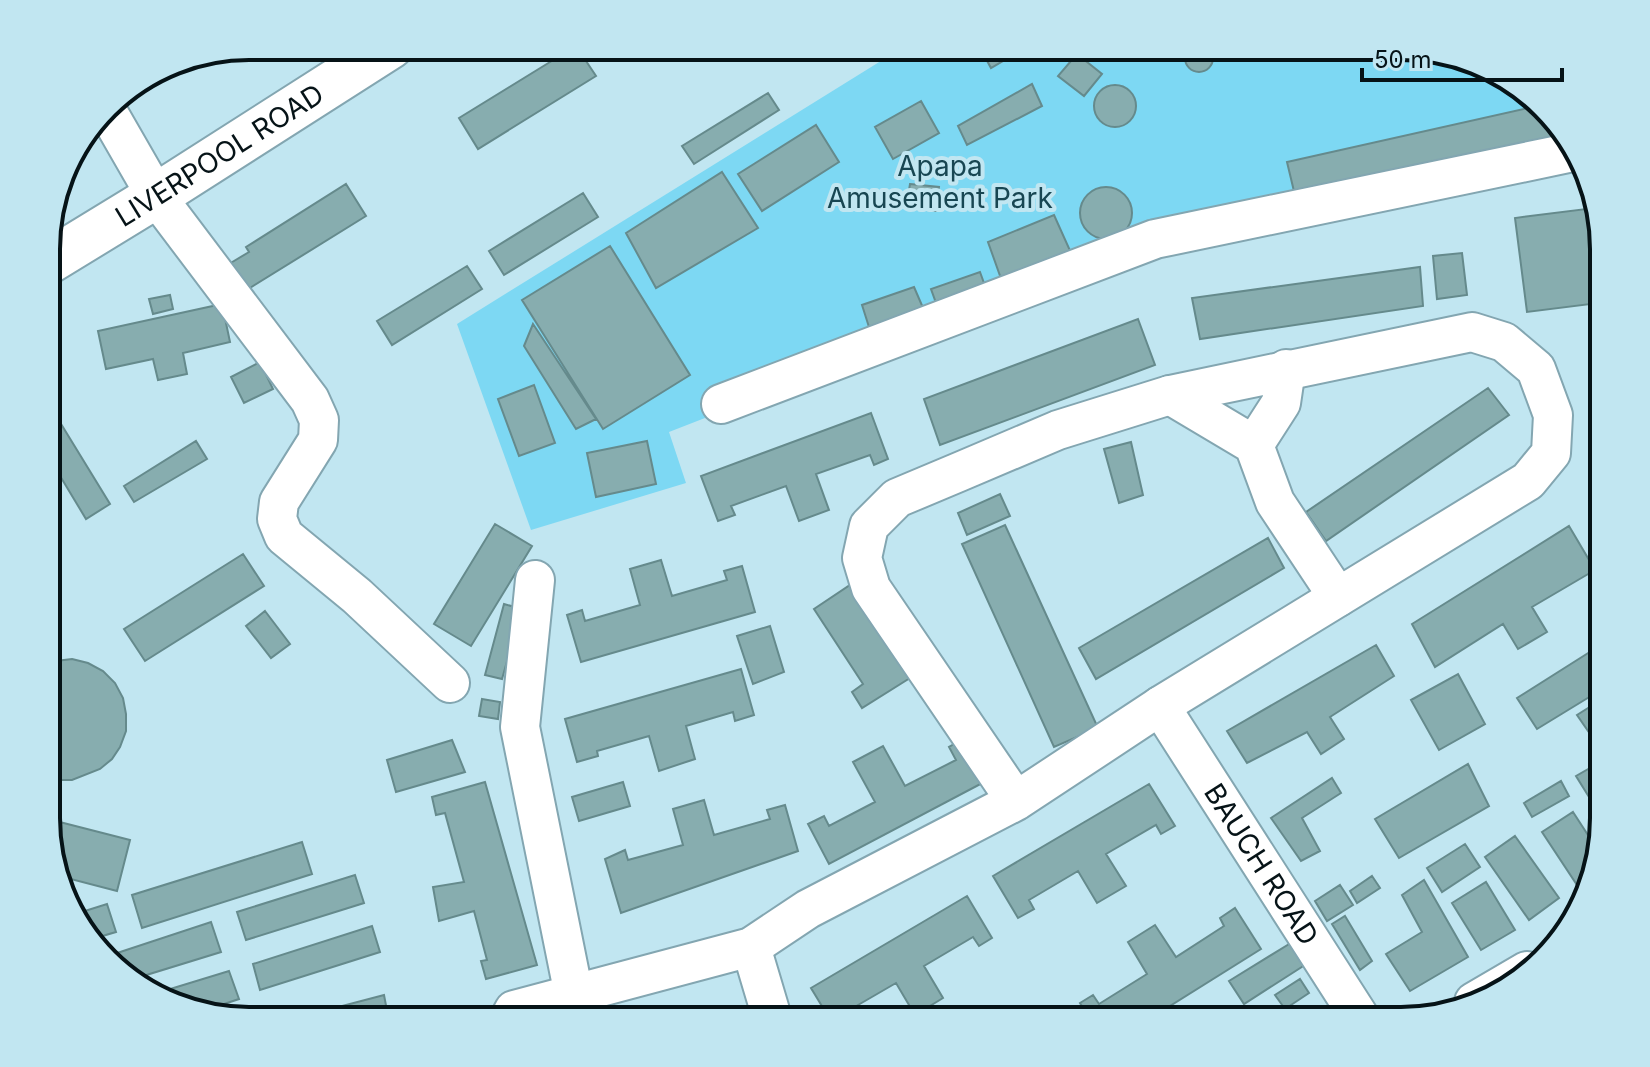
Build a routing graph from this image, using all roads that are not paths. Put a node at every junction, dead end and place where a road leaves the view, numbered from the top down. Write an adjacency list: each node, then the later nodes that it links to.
1 (369, 60): 4 (main road, LIVERPOOL ROAD)
2 (112, 120): 4 (street)
3 (1564, 154): 8 (street)
4 (156, 196): 5 (main road, LIVERPOOL ROAD); 12 (street)
5 (60, 255)
6 (1286, 369): 7 (street); 9 (street); 11 (street)
7 (1170, 395): 9 (street); 14 (street)
8 (721, 404)
9 (1254, 445): 11 (street)
10 (535, 580): 16 (street)
11 (1338, 597): 13 (street)
12 (450, 683)
13 (1160, 706): 14 (street); 19 (street, BAUCH ROAD)
14 (1016, 801): 15 (street)
15 (751, 947): 16 (street); 18 (street)
16 (574, 995): 17 (street)
17 (526, 1007)
18 (769, 1007)
19 (1353, 1007)

